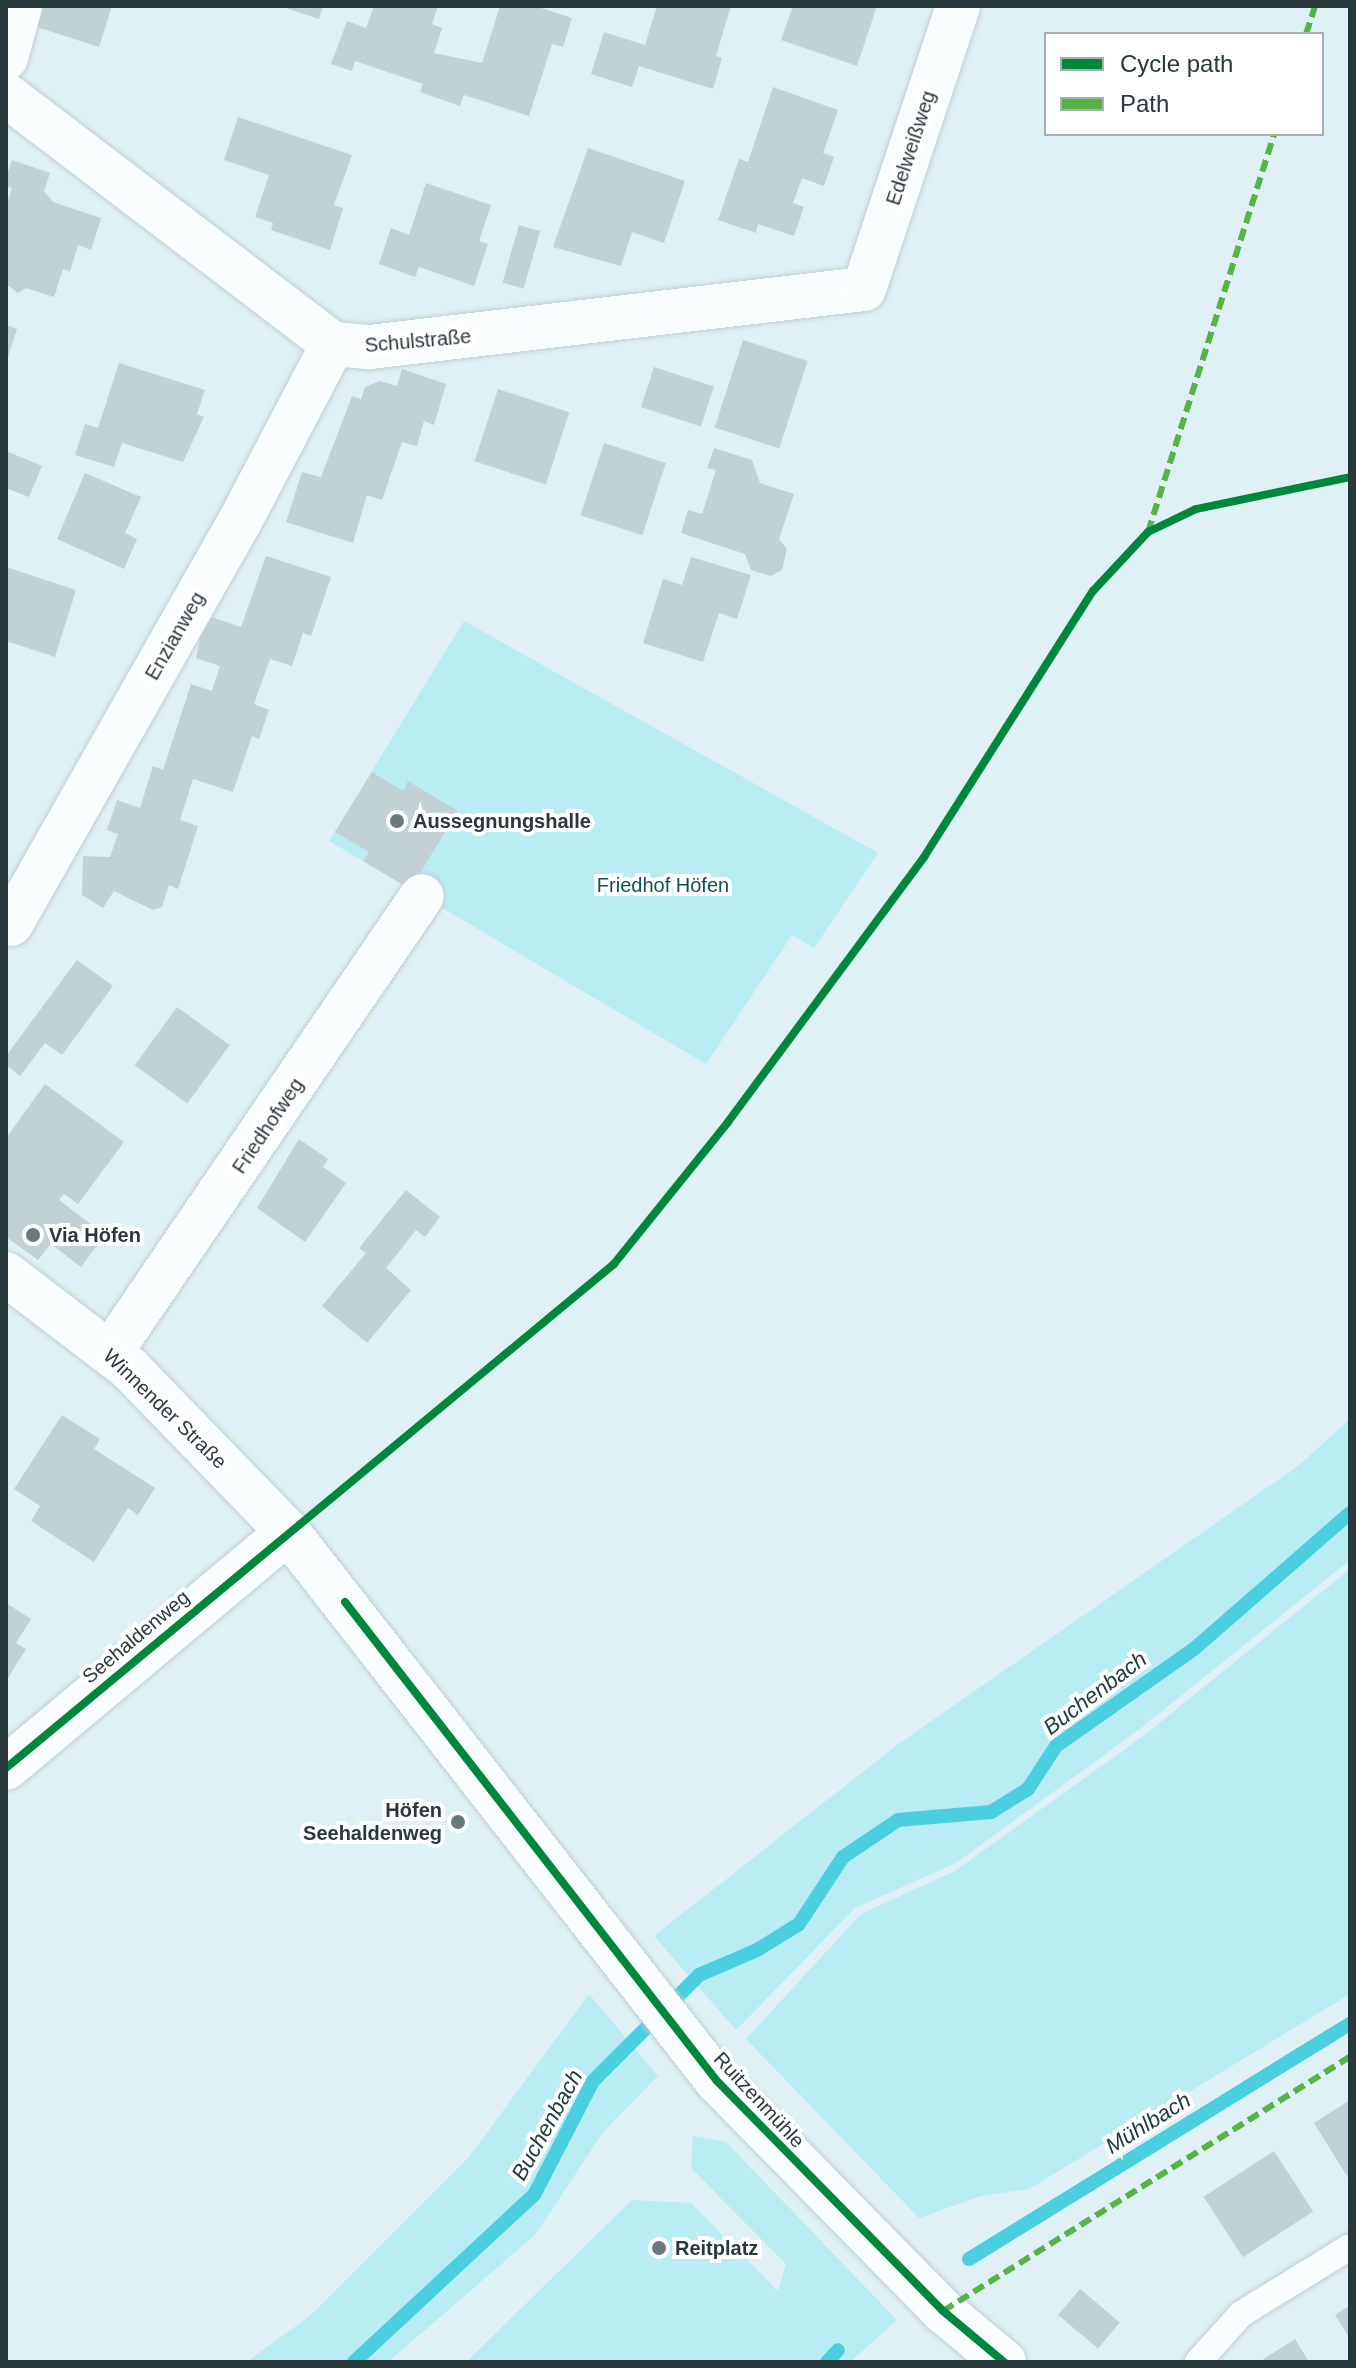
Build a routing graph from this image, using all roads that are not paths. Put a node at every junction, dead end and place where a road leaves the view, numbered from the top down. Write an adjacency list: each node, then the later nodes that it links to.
1 (20, 6): 3 (street)
2 (958, 6): 5 (street, Edelweißweg)
3 (6, 58)
4 (6, 95): 6 (street)
5 (864, 289): 6 (street, Schulstraße)
6 (333, 344): 8 (street, Enzianweg)
7 (422, 896): 10 (street, Friedhofweg)
8 (11, 924)
9 (6, 1274): 10 (street, Winnender Straße)
10 (110, 1353): 11 (street, Winnender Straße)
11 (300, 1545): 12 (street, Seehaldenweg); 14 (street, Ruitzenmühle)
12 (6, 1768)
13 (1350, 2247): 15 (lane)
14 (1004, 2362)
15 (1198, 2362)

